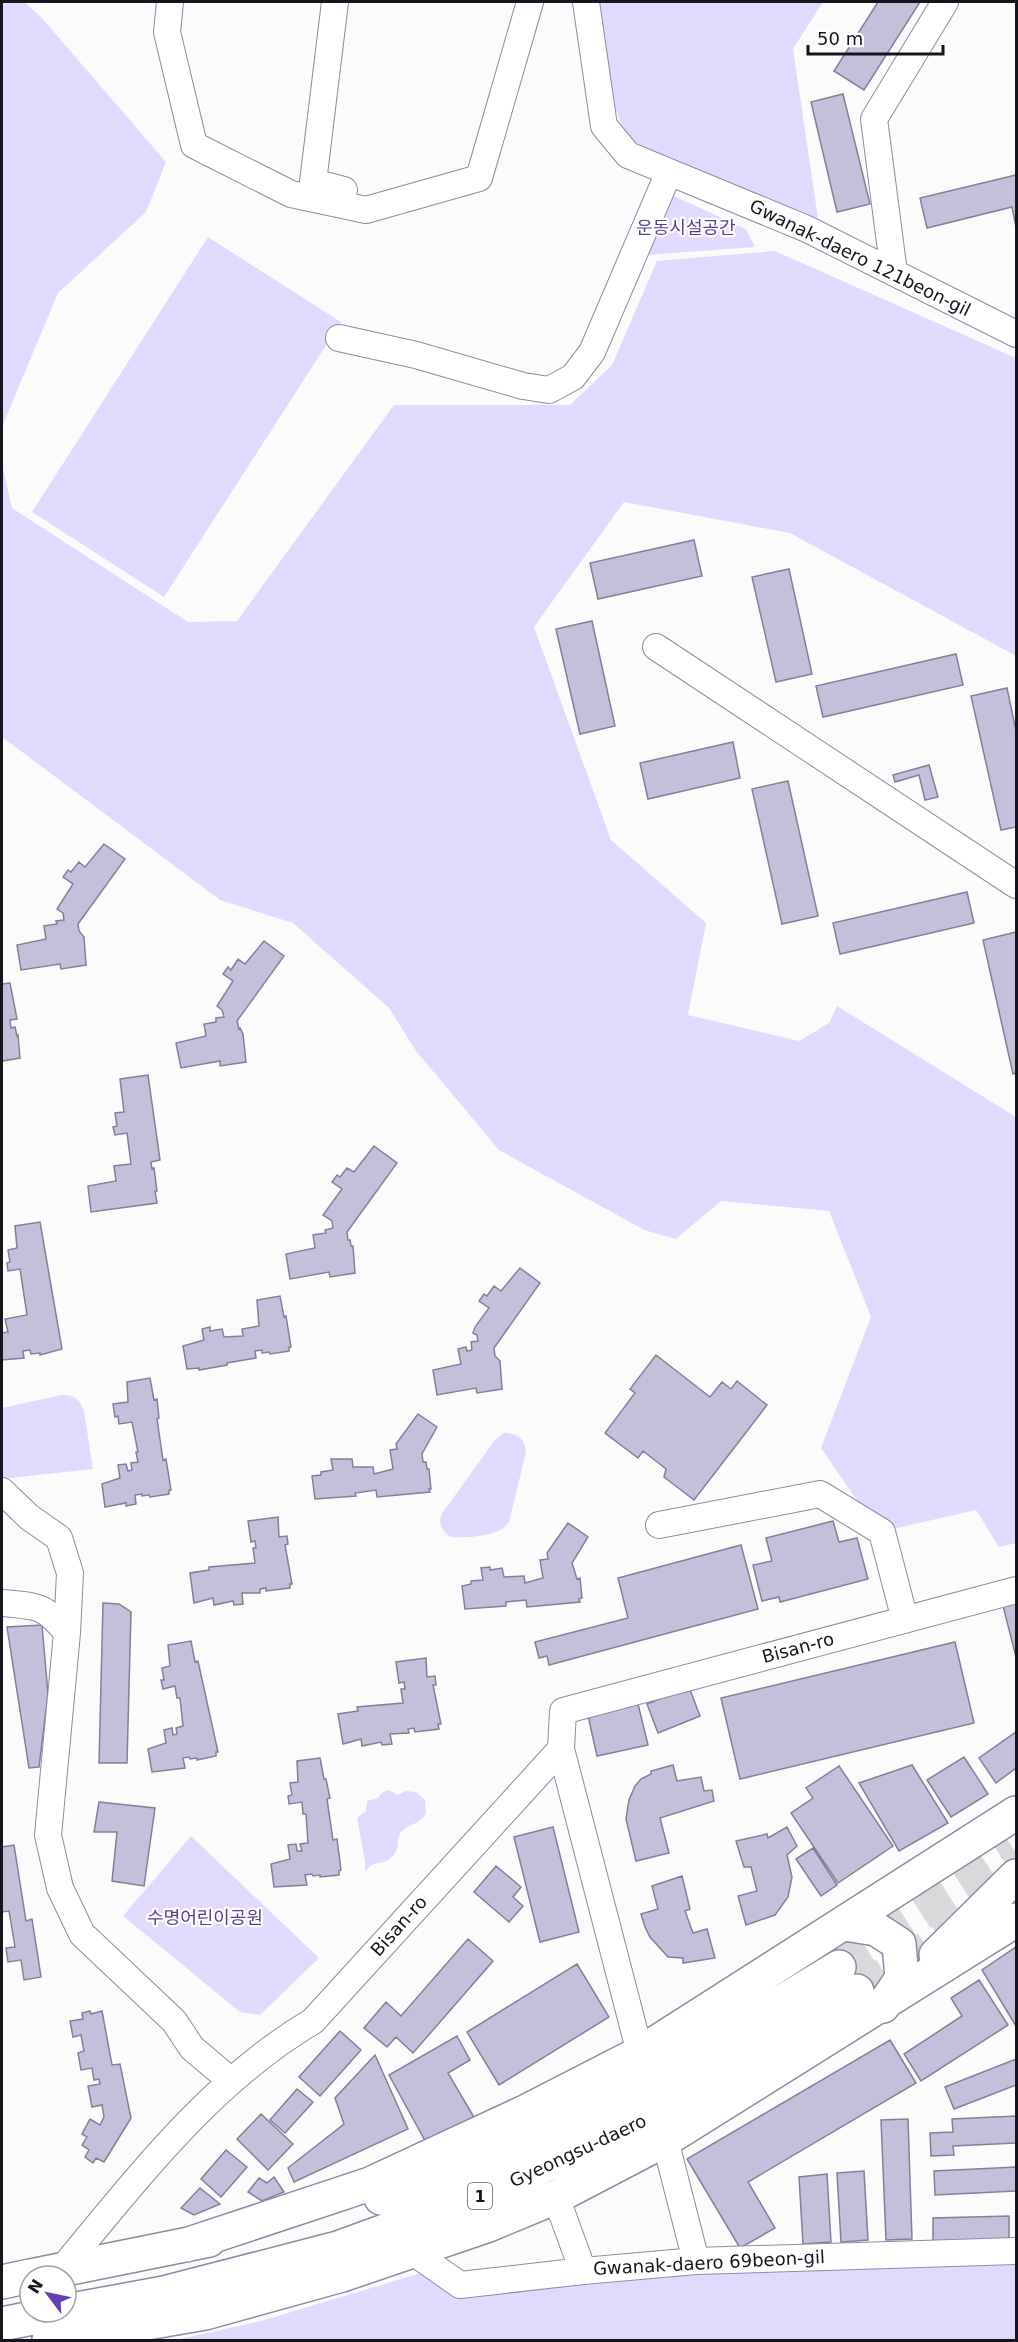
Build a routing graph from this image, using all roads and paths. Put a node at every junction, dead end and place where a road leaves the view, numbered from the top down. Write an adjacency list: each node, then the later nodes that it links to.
1 (170, 2): 7 (street)
2 (335, 2): 7 (street)
3 (530, 2): 7 (street)
4 (586, 2): 6 (street, Gwanak-daero 121beon-gil)
5 (945, 2): 8 (street)
6 (669, 172): 8 (street, Gwanak-daero 121beon-gil); 10 (street)
7 (409, 198)
8 (894, 273): 9 (street, Gwanak-daero 121beon-gil)
9 (1017, 334)
10 (339, 338)
11 (656, 647): 12 (street)
12 (1017, 885)
13 (2, 1491): 18 (street)
14 (659, 1525): 17 (street)
15 (1017, 1590): 17 (street, Bisan-ro)
16 (2, 1603): 18 (street)
17 (905, 1620): 19 (street, Bisan-ro)
18 (67, 1633): 26 (street)
19 (561, 1749): 25 (street); 26 (street, Bisan-ro)
20 (1017, 1813): 23 (main road)
21 (1017, 1876): 24 (main road)
22 (1017, 1920): 24 (main road)
23 (845, 1924): 24 (main road); 25 (main road)
24 (860, 1988): 27 (main road); 29 (main road, Gyeongsu-daero / 1); 38 (main road, Gyeongsu-daero / 1)
25 (640, 2053): 29 (main road)
26 (230, 2080): 33 (street)
27 (665, 2140): 28 (main road); 32 (street)
28 (556, 2197): 31 (main road); 35 (street)
29 (186, 2245): 34 (main road, Gyeongsu-daero / 1)
30 (1017, 2251): 32 (street, Gwanak-daero 69beon-gil)
31 (413, 2253): 35 (street, Gwanak-daero 69beon-gil); 41 (main road)
32 (696, 2260): 35 (street, Gwanak-daero 69beon-gil)
33 (51, 2264)
34 (78, 2267)
35 (583, 2271)
36 (18, 2279): 37 (main road, Gyeongsu-daero / 1)
37 (2, 2282)
38 (78, 2309)
39 (18, 2321): 40 (main road, Gyeongsu-daero / 1)
40 (2, 2324)
41 (49, 2340)

